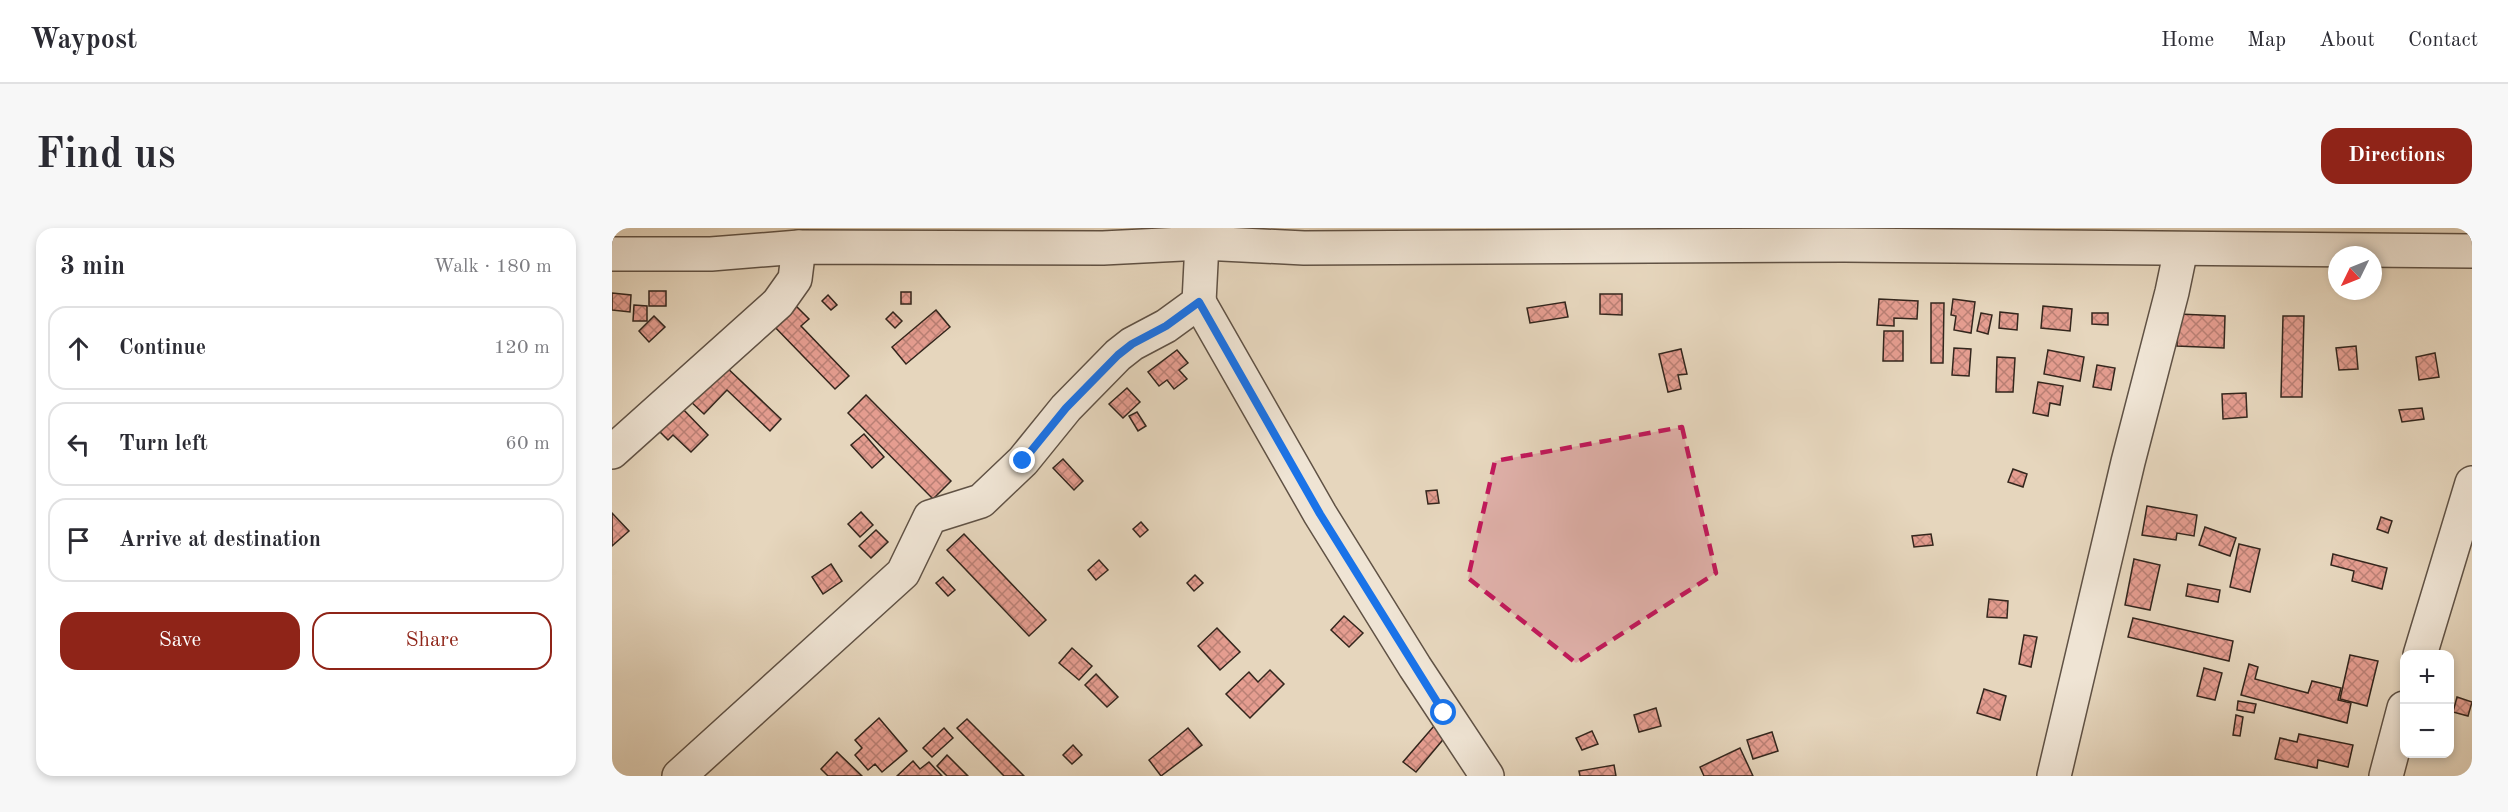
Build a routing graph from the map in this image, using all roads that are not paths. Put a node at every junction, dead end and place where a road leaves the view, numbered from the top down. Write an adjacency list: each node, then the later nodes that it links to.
1 (1204, 236): 2 (street); 4 (street); 7 (street)
2 (842, 237): 3 (street)
3 (799, 247): 6 (street); 8 (street)
4 (2181, 249): 5 (street); 14 (street)
5 (2472, 251)
6 (612, 254)
7 (1199, 302): 12 (street); 13 (street)
8 (612, 452)
9 (2472, 483): 10 (street)
10 (2421, 650)
11 (2400, 723): 15 (street)
12 (679, 776)
13 (1487, 776)
14 (2054, 776)
15 (2386, 776)

